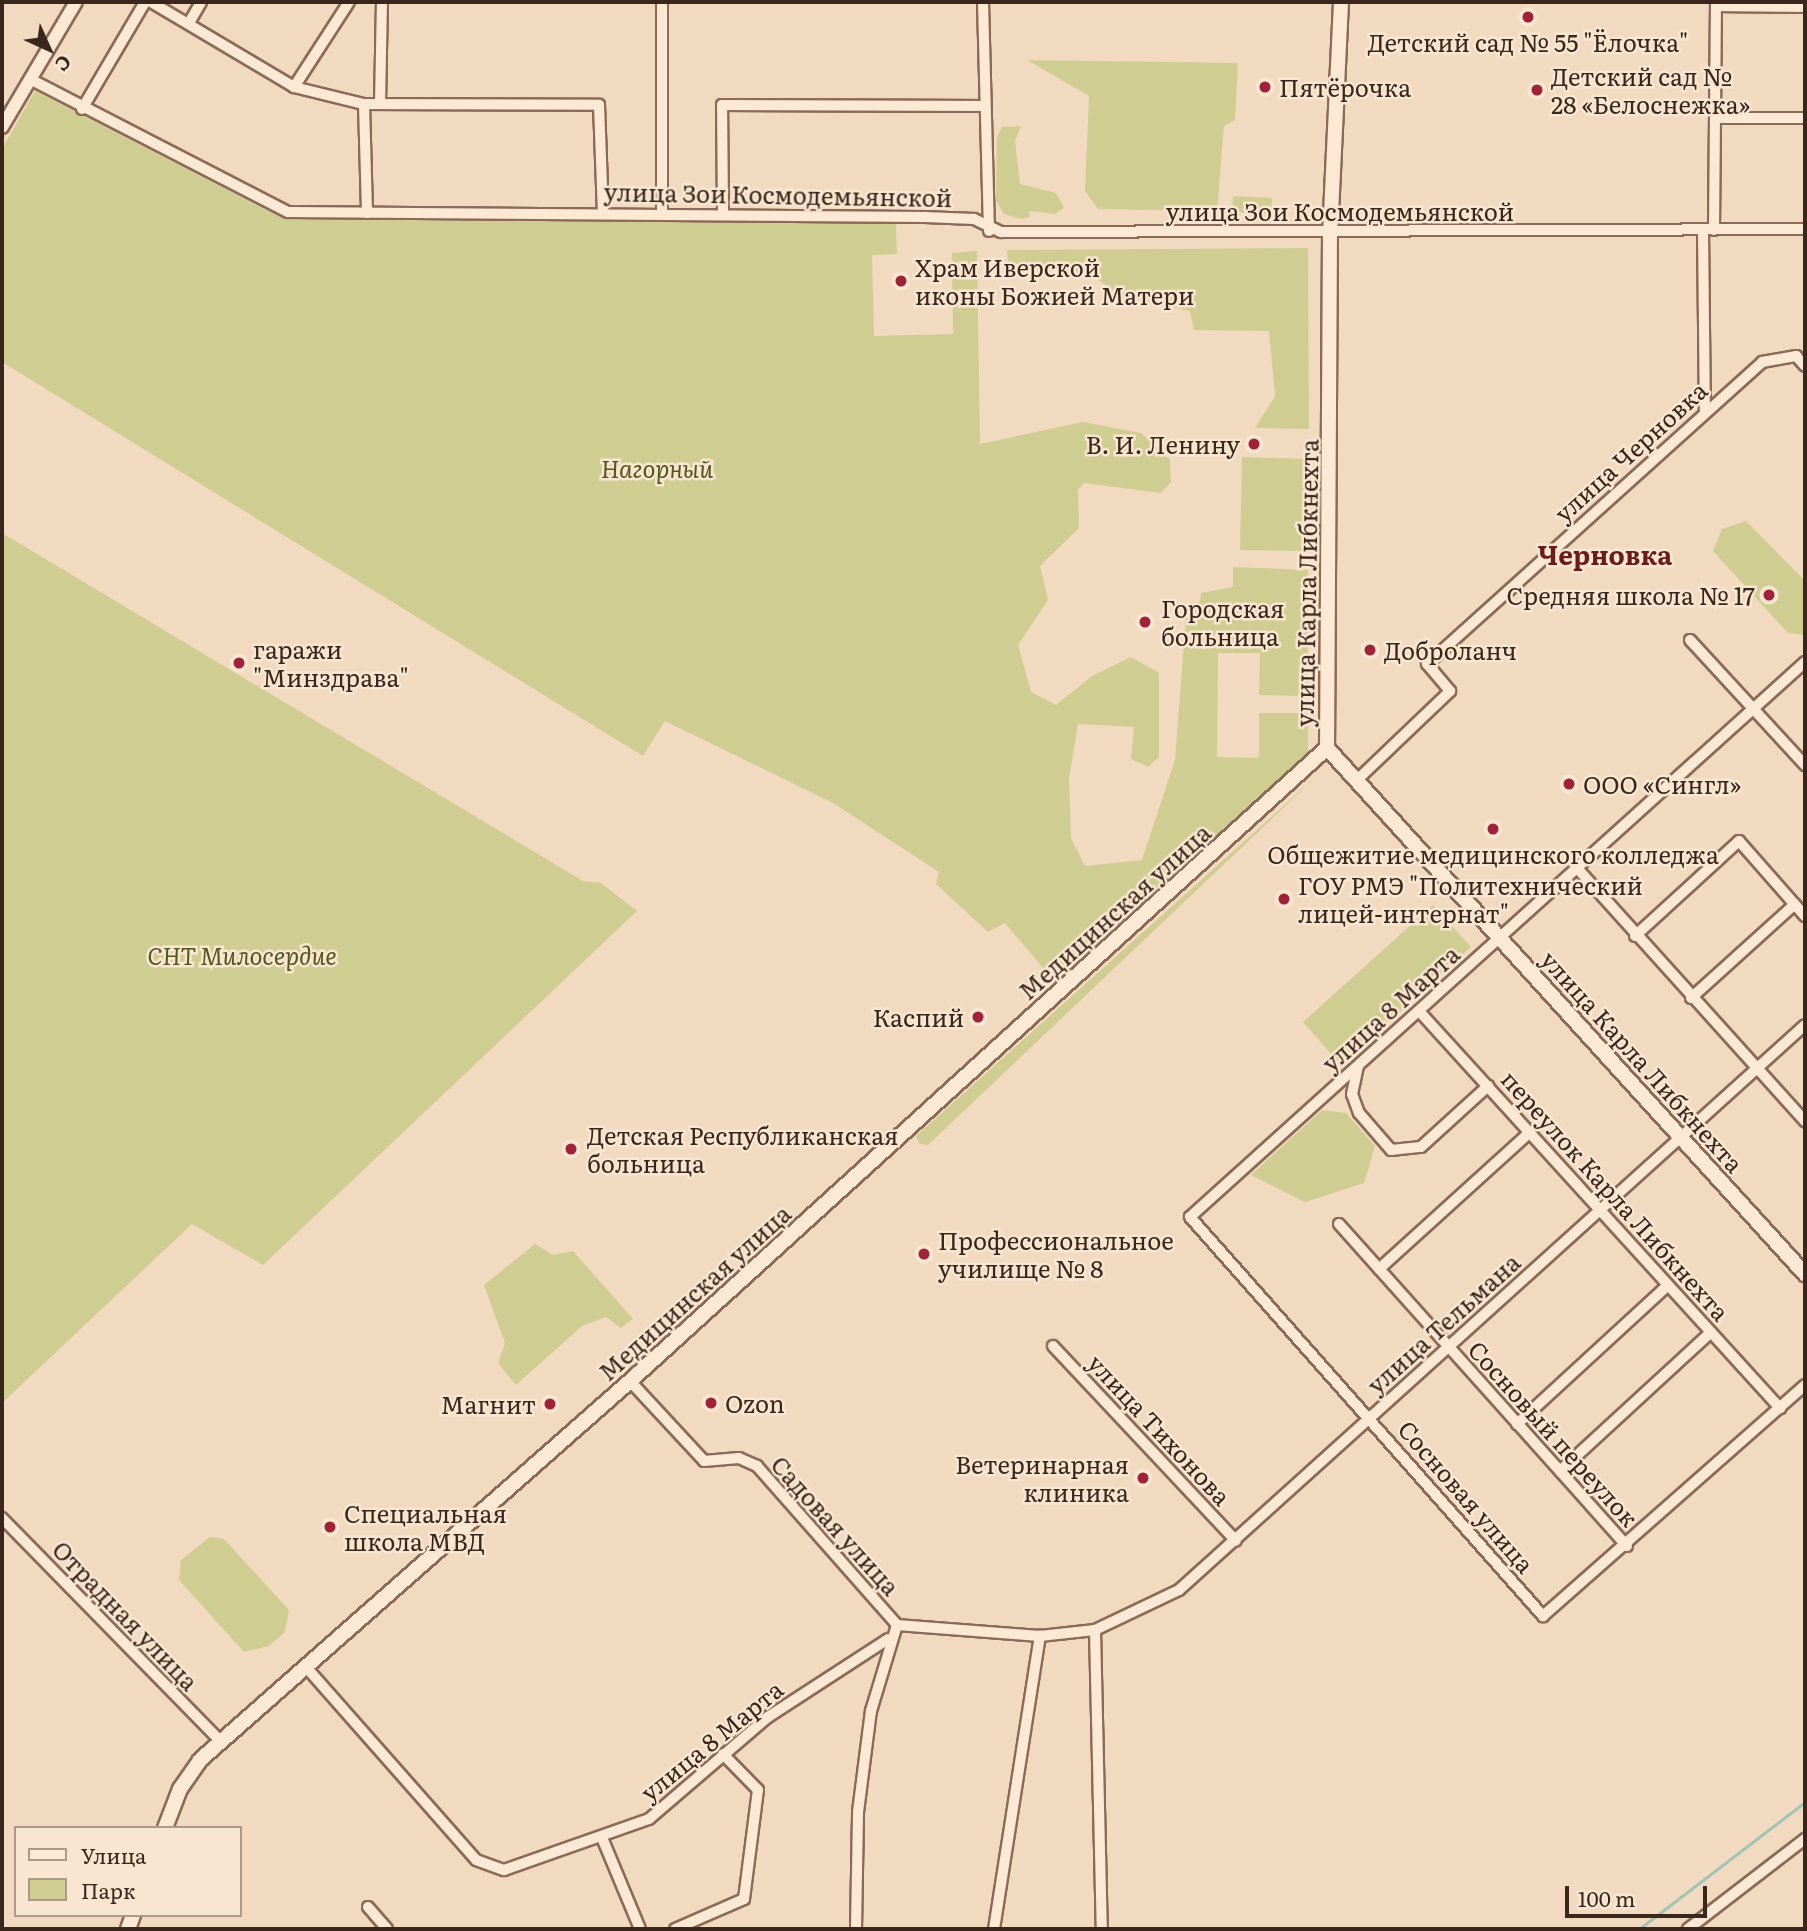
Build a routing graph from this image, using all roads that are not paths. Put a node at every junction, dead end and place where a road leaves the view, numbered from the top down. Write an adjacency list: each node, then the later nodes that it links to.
1 (76, 2): 13 (street)
2 (145, 2): 18 (street)
3 (151, 2): 12 (street)
4 (201, 2): 12 (street)
5 (349, 2): 14 (street)
6 (382, 2): 16 (street)
7 (662, 2): 23 (street)
8 (983, 2): 17 (street)
9 (1341, 2): 29 (main road, улица Карла Либкнехта)
10 (1716, 4): 11 (street); 19 (street)
11 (1805, 7)
12 (189, 23): 14 (street)
13 (30, 79): 18 (street, улица Зои Космодемьянской); 21 (street)
14 (294, 87): 15 (street)
15 (364, 104): 16 (street); 25 (street)
16 (380, 104): 22 (street)
17 (984, 106): 24 (street); 28 (street)
18 (82, 109): 25 (street, улица Зои Космодемьянской)
19 (1715, 118): 20 (street); 27 (street)
20 (1805, 118)
21 (2, 127)
22 (603, 212): 23 (street, улица Зои Космодемьянской); 25 (street, улица Зои Космодемьянской)
23 (662, 212): 24 (street, улица Зои Космодемьянской)
24 (723, 213): 28 (street, улица Зои Космодемьянской)
25 (367, 214)
26 (1805, 229): 27 (street, улица Зои Космодемьянской)
27 (1709, 230): 29 (street, улица Зои Космодемьянской); 31 (street)
28 (989, 231): 29 (street, улица Зои Космодемьянской)
29 (1330, 233): 35 (main road, улица Карла Либкнехта)
30 (1805, 366): 31 (street, улица Черновка)
31 (1704, 412): 37 (street, улица Черновка)
32 (1690, 640): 34 (street)
33 (1805, 662): 34 (street, улица 8 Марта)
34 (1754, 708): 36 (street); 38 (street, улица 8 Марта)
35 (1327, 748): 37 (main road, улица Карла Либкнехта); 61 (main road, Медицинская улица)
36 (1805, 765)
37 (1357, 780): 42 (main road, улица Карла Либкнехта)
38 (1577, 868): 41 (street); 42 (street, улица 8 Марта)
39 (1795, 904): 40 (street); 41 (street); 43 (street)
40 (1805, 916)
41 (1635, 936): 43 (street)
42 (1500, 938): 44 (street, улица 8 Марта); 51 (main road, улица Карла Либкнехта)
43 (1691, 998): 47 (street)
44 (1419, 1011): 46 (street, улица 8 Марта); 48 (street, переулок Карла Либкнехта)
45 (1805, 1025): 47 (street, улица Тельмана)
46 (1358, 1066): 48 (street); 53 (street, улица 8 Марта)
47 (1756, 1069): 49 (street); 51 (street, улица Тельмана)
48 (1488, 1086): 50 (street, переулок Карла Либкнехта)
49 (1805, 1121)
50 (1530, 1132): 52 (street, переулок Карла Либкнехта); 55 (street)
51 (1680, 1136): 52 (street, улица Тельмана); 56 (main road, улица Карла Либкнехта)
52 (1600, 1209): 57 (street, переулок Карла Либкнехта); 60 (street, улица Тельмана)
53 (1190, 1217): 64 (street, Сосновая улица)
54 (1339, 1224): 55 (street, Сосновый переулок)
55 (1379, 1269): 60 (street, Сосновый переулок)
56 (1805, 1273)
57 (1668, 1285): 58 (street, переулок Карла Либкнехта); 65 (street)
58 (1711, 1332): 63 (street, переулок Карла Либкнехта); 66 (street)
59 (1053, 1346): 68 (street, улица Тихонова)
60 (1449, 1347): 64 (street, улица Тельмана); 65 (street, Сосновый переулок)
61 (630, 1381): 70 (street, Садовая улица); 74 (main road, Медицинская улица)
62 (1805, 1385): 63 (street)
63 (1780, 1408): 69 (street)
64 (1371, 1417): 68 (street, улица Тельмана); 69 (street, Сосновая улица)
65 (1517, 1423): 66 (street, Сосновый переулок)
66 (1560, 1471): 69 (street, Сосновый переулок)
67 (2, 1518): 75 (street, Отрадная улица)
68 (1236, 1541): 71 (street, улица Тельмана)
69 (1627, 1546)
70 (897, 1625): 72 (street, Садовая улица); 73 (street)
71 (1095, 1630): 72 (street, Садовая улица); 86 (street)
72 (1040, 1636): 85 (street)
73 (888, 1639): 76 (street, улица 8 Марта); 84 (street)
74 (306, 1667): 75 (main road, Медицинская улица); 79 (street, улица 8 Марта)
75 (221, 1742): 77 (main road, Медицинская улица)
76 (723, 1754): 79 (street, улица 8 Марта); 83 (street)
77 (166, 1826)
78 (1805, 1839): 87 (street)
79 (603, 1840): 82 (street)
80 (368, 1907): 81 (street)
81 (387, 1929)
82 (640, 1929)
83 (675, 1929)
84 (856, 1929)
85 (994, 1929)
86 (1102, 1929)
87 (1688, 1929)

